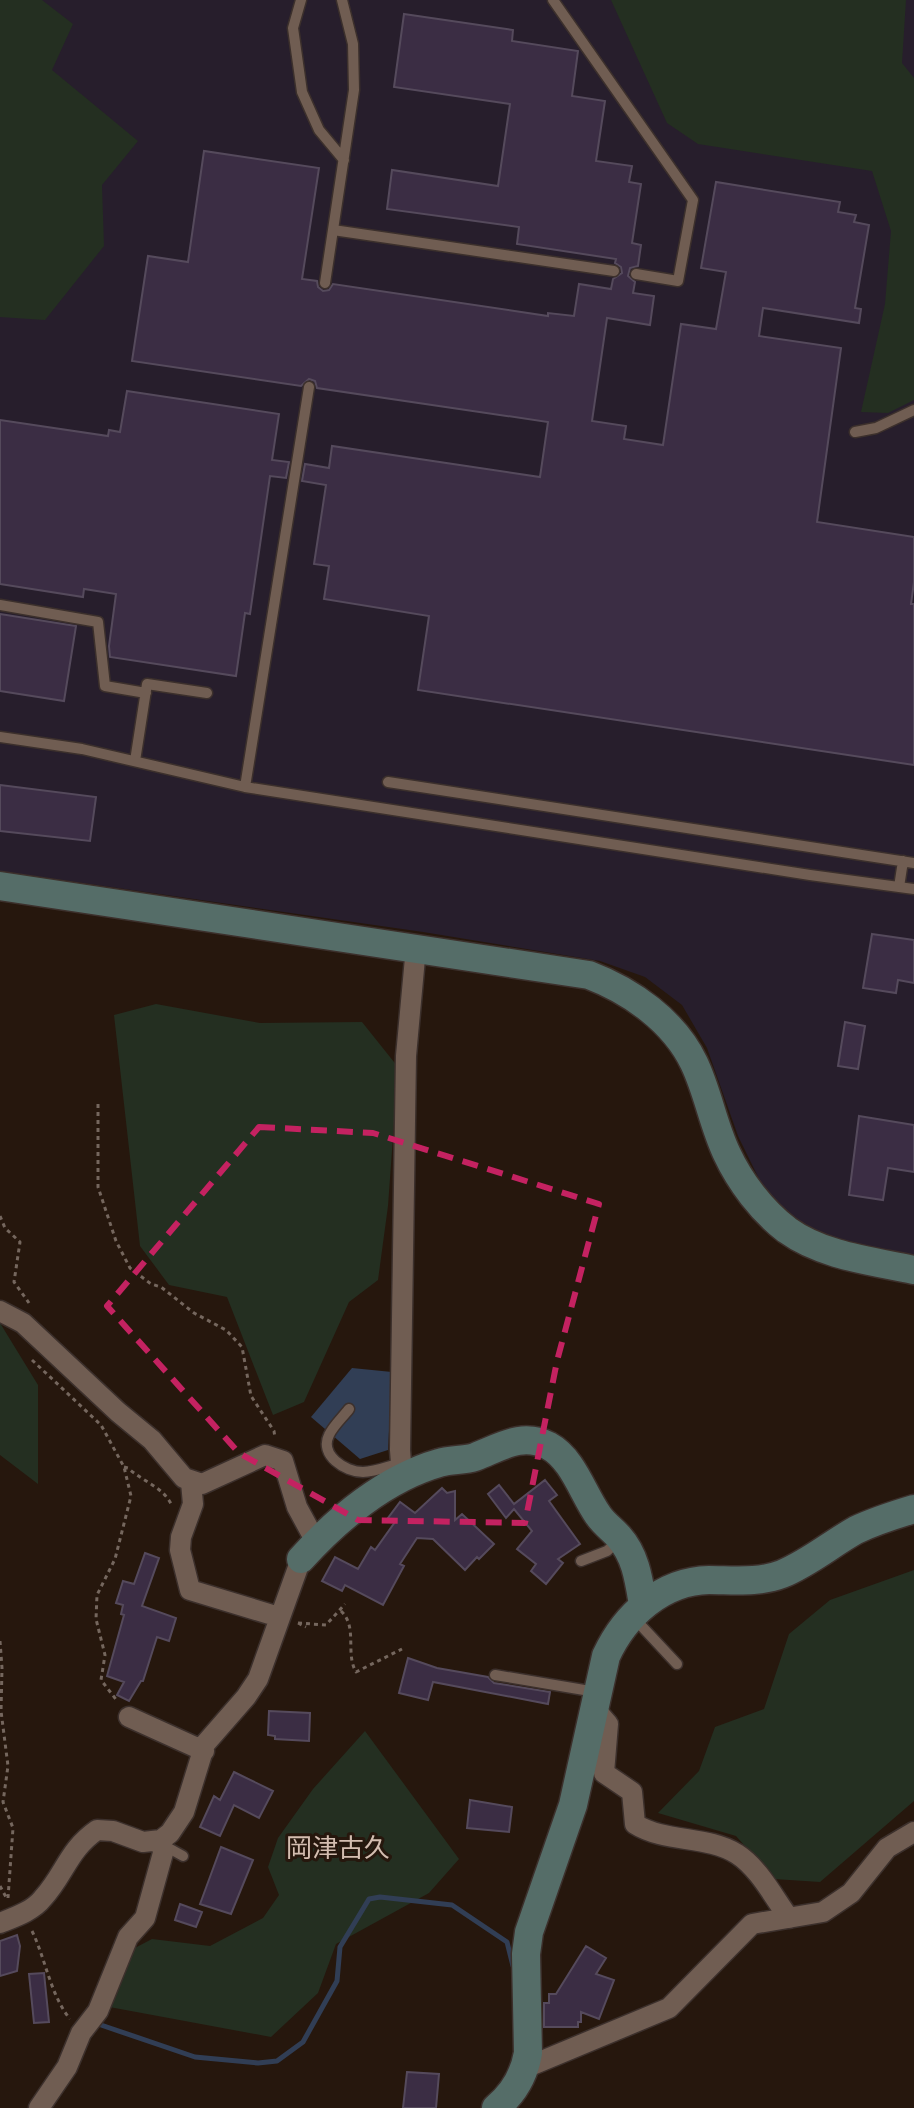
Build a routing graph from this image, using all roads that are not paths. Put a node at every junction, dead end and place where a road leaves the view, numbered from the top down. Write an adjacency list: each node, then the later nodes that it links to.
1 (301, 0): 4 (lane)
2 (342, 0): 4 (lane)
3 (553, 0): 7 (lane)
4 (344, 160): 5 (lane)
5 (333, 230): 6 (lane); 8 (lane)
6 (614, 271)
7 (636, 274)
8 (325, 283)
9 (309, 387): 18 (lane)
10 (914, 410): 11 (lane)
11 (855, 432)
12 (0, 605): 13 (lane)
13 (146, 693): 14 (lane); 16 (lane)
14 (207, 693)
15 (0, 737): 16 (lane)
16 (135, 761): 18 (lane)
17 (388, 782): 19 (lane)
18 (245, 787): 21 (lane)
19 (908, 862): 21 (lane)
20 (0, 886): 23 (street)
21 (899, 887): 22 (lane)
22 (914, 889)
23 (416, 947): 24 (street); 27 (street)
24 (914, 1270)
25 (0, 1311): 28 (street)
26 (349, 1409): 27 (lane)
27 (404, 1469): 30 (street); 31 (street)
28 (191, 1482): 31 (street); 34 (street)
29 (914, 1509): 33 (street)
30 (620, 1538): 32 (lane); 33 (street)
31 (308, 1550): 34 (street)
32 (581, 1561)
33 (638, 1611): 35 (lane); 37 (street)
34 (292, 1621): 39 (street)
35 (677, 1664)
36 (495, 1675): 37 (lane)
37 (597, 1701): 43 (street); 45 (street)
38 (129, 1717): 39 (street)
39 (204, 1751): 41 (street)
40 (914, 1832): 43 (street)
41 (162, 1840): 42 (lane); 44 (street); 46 (street)
42 (183, 1856)
43 (789, 1918): 45 (street)
44 (0, 1923)
45 (525, 2068): 47 (street)
46 (39, 2108)
47 (496, 2108)

